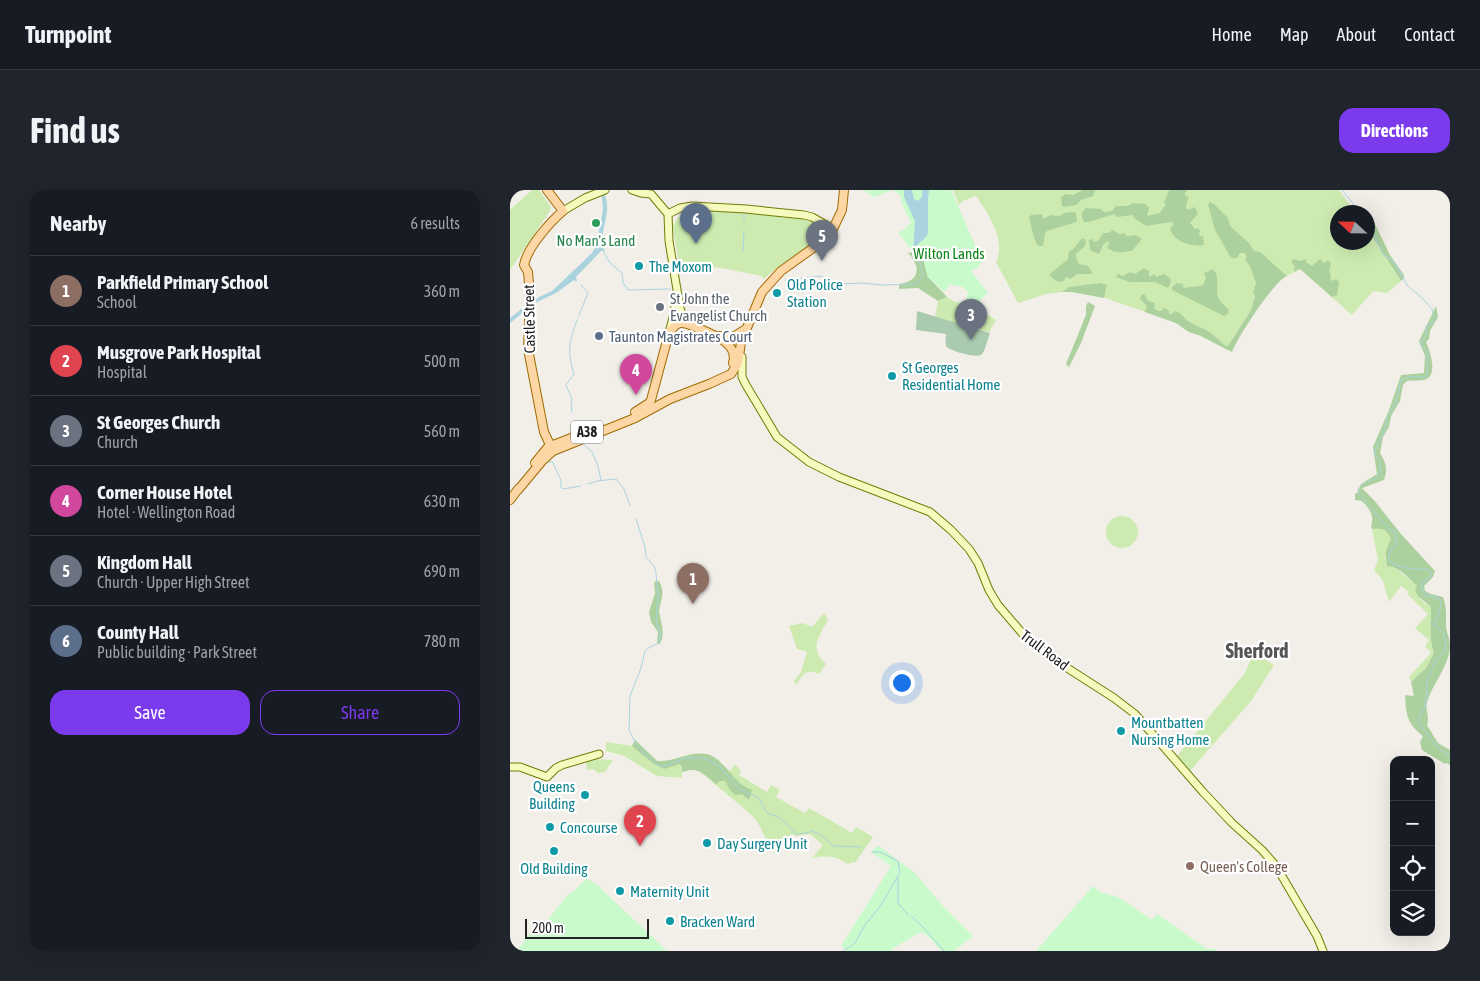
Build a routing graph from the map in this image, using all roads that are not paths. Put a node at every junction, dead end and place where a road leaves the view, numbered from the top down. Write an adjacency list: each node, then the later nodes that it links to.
1 (547, 190): 6 (main road)
2 (632, 190): 5 (street)
3 (844, 190): 8 (main road)
4 (603, 191): 6 (street, Castle Street)
5 (651, 192): 7 (street)
6 (563, 211): 20 (main road, Castle Street)
7 (668, 214): 8 (street); 9 (street)
8 (834, 229): 11 (main road)
9 (676, 289): 10 (street); 12 (street)
10 (690, 325): 12 (main road); 13 (main road)
11 (748, 328): 13 (main road); 14 (main road)
12 (669, 333): 18 (main road, A38)
13 (718, 336): 14 (main road); 16 (main road, A38)
14 (740, 352): 15 (main road); 17 (street, Trull Road)
15 (725, 378): 16 (main road, A38); 17 (street)
16 (710, 384): 19 (main road, A38)
17 (746, 385): 24 (street, Trull Road)
18 (653, 395): 19 (main road); 20 (main road, A38)
19 (670, 399): 20 (main road, A38)
20 (553, 448): 21 (main road, A38)
21 (510, 500)
22 (599, 754): 23 (street)
23 (510, 767)
24 (1323, 951)

